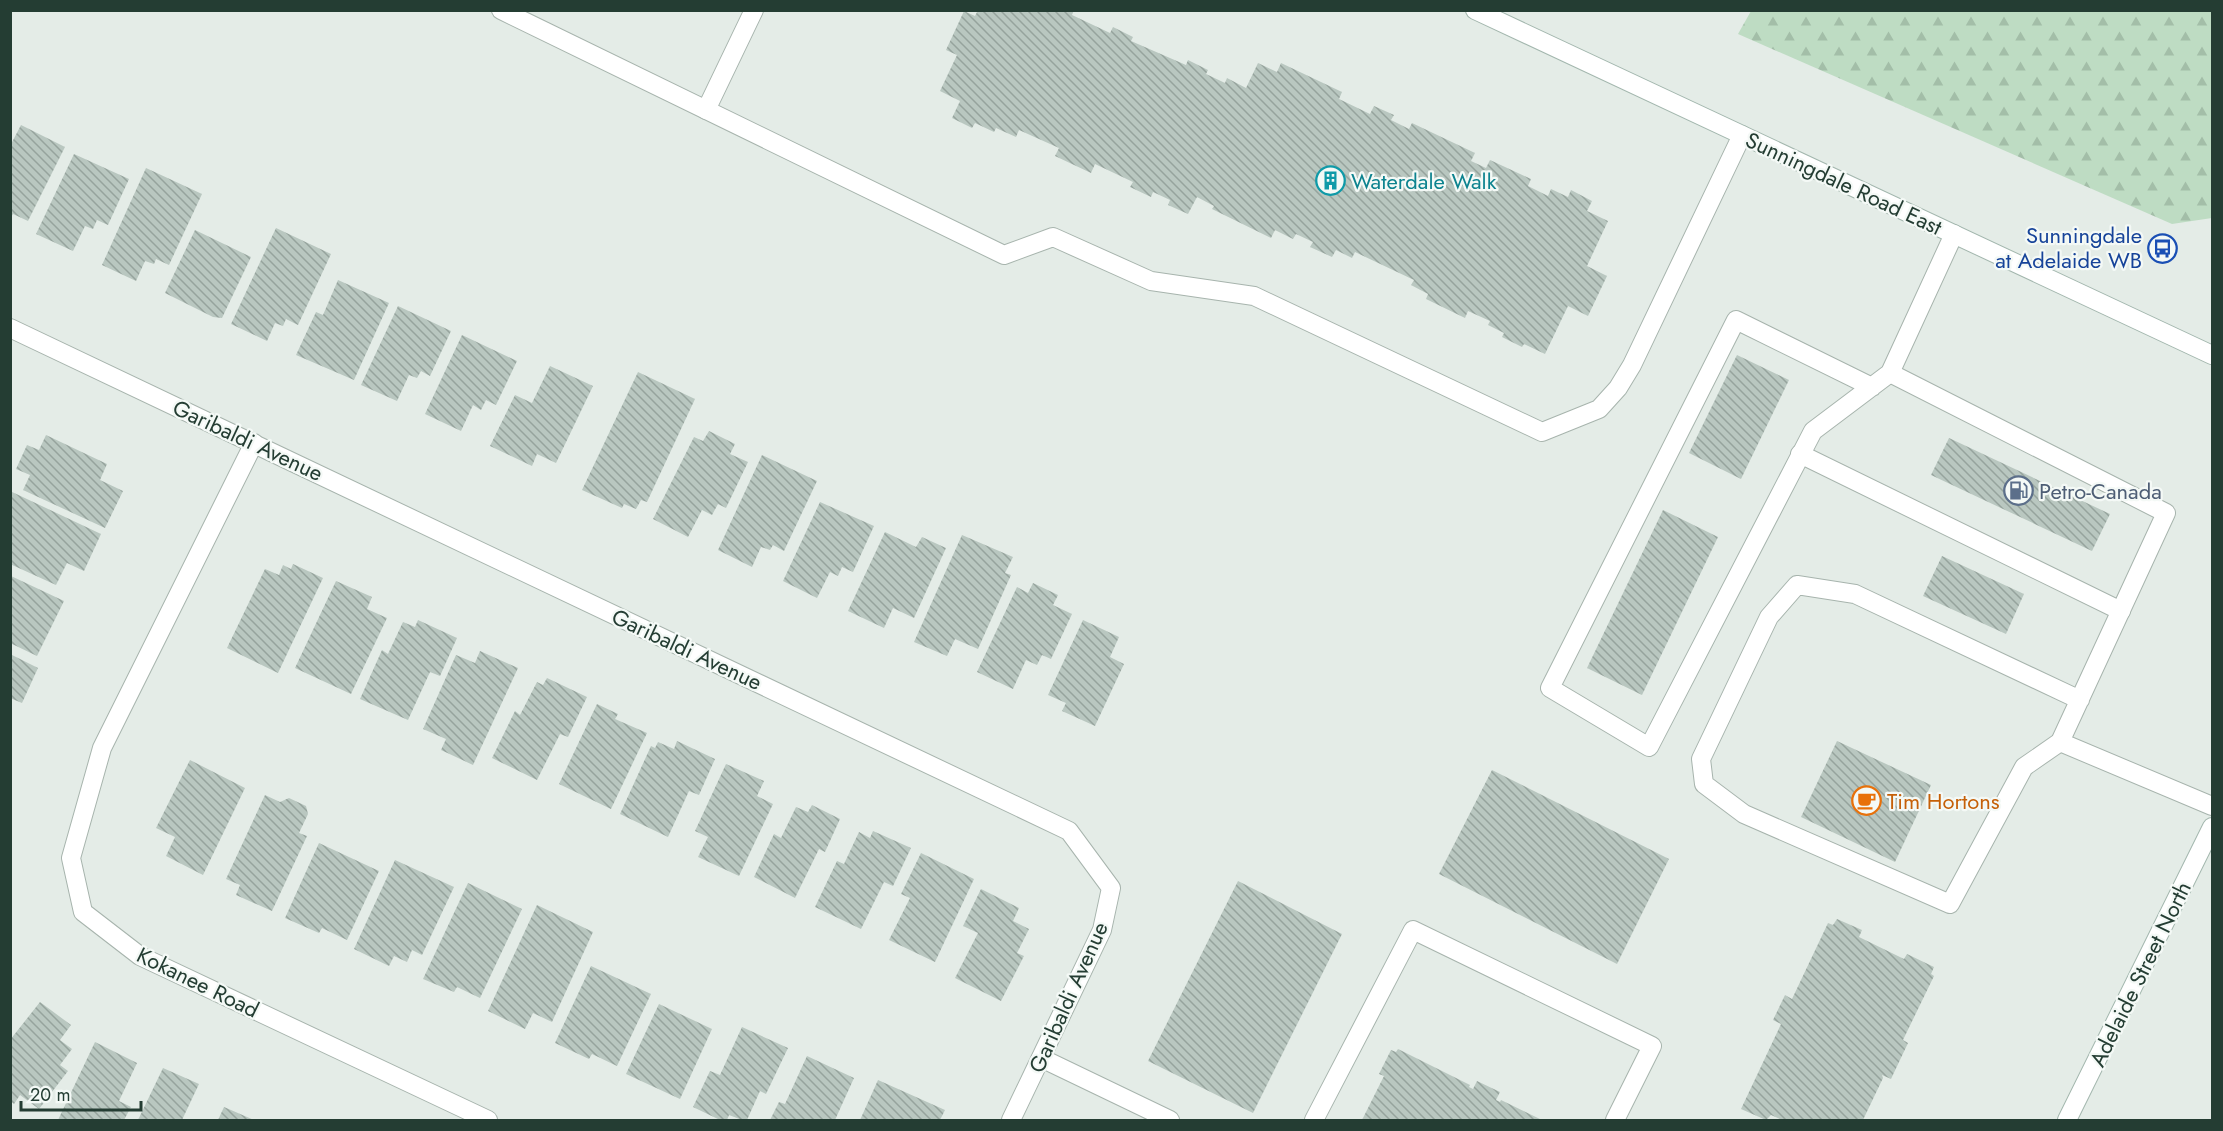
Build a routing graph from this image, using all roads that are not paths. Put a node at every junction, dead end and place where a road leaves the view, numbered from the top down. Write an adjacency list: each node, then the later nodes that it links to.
1 (501, 10): 4 (street)
2 (754, 10): 4 (street)
3 (1475, 10): 5 (street, Sunningdale Road East)
4 (706, 110): 5 (street)
5 (1742, 135): 6 (street, Sunningdale Road East)
6 (1954, 234): 8 (street, Sunningdale Road East); 9 (street)
7 (10, 328): 11 (street, Garibaldi Avenue)
8 (2212, 356)
9 (1890, 373): 10 (street); 13 (street)
10 (1872, 387): 12 (street); 12 (street)
11 (254, 443): 18 (street, Garibaldi Avenue); 19 (street, Kokanee Road)
12 (1800, 454): 13 (street)
13 (2121, 611): 14 (street)
14 (2080, 700): 15 (street); 15 (street)
15 (2060, 742): 16 (street)
16 (2212, 806)
17 (2212, 827): 24 (street, Adelaide Street North)
18 (1041, 1058): 20 (street, Garibaldi Avenue); 21 (street)
19 (488, 1120)
20 (1011, 1120)
21 (1170, 1120)
22 (1314, 1120): 23 (street)
23 (1615, 1120)
24 (2067, 1120)

